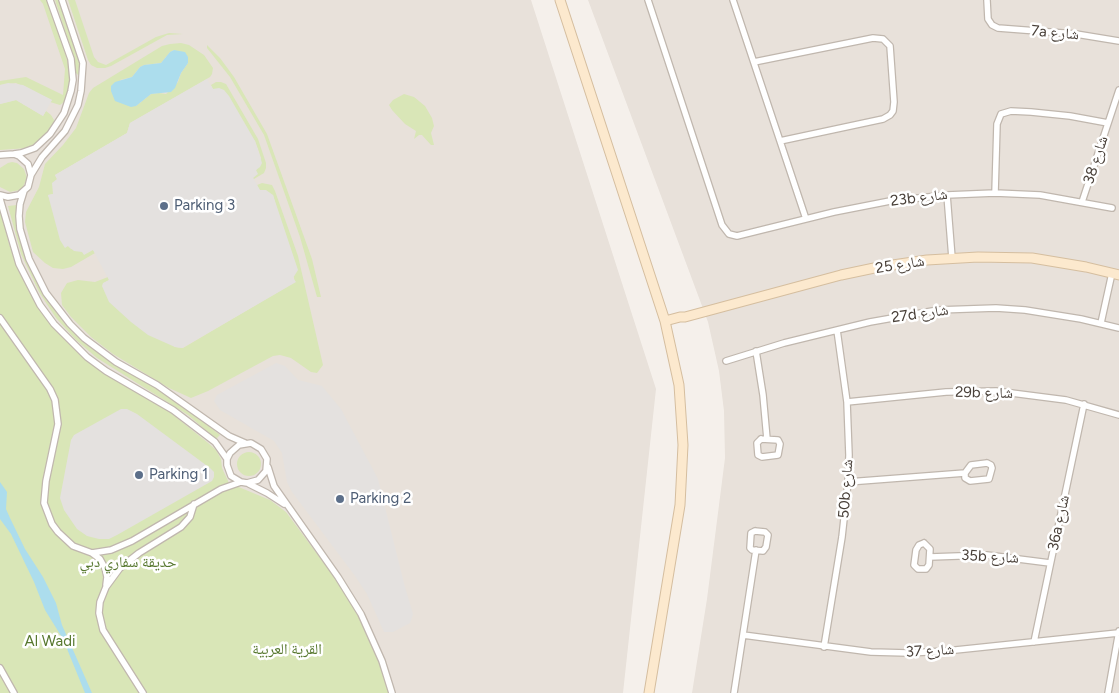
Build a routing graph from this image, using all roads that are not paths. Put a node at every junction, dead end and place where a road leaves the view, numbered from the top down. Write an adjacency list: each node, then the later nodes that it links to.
1 (50, 0): 12 (street)
2 (62, 0): 14 (street)
3 (560, 0): 26 (street)
4 (648, 0): 22 (street, 23b شارع)
5 (734, 0): 8 (street)
6 (987, 0): 7 (street, 7a شارع)
7 (1119, 41)
8 (754, 62): 11 (street); 11 (street)
9 (1119, 90): 10 (street, شارع 38)
10 (1108, 122): 16 (street); 20 (street, شارع 38)
11 (780, 141): 22 (street)
12 (14, 154): 13 (street); 14 (street)
13 (1, 155)
14 (31, 175): 15 (street)
15 (24, 191): 18 (street); 36 (street)
16 (995, 193): 17 (street, 23b شارع); 20 (street, 23b شارع)
17 (947, 194): 22 (street, 23b شارع); 23 (street)
18 (0, 195)
19 (0, 199): 37 (street)
20 (1082, 202): 21 (street, 23b شارع)
21 (1112, 208)
22 (806, 219)
23 (952, 258): 24 (street, شارع 25); 26 (street, شارع 25)
24 (1116, 274): 27 (street)
25 (0, 318): 45 (street)
26 (666, 323): 57 (street)
27 (1101, 323): 28 (street, 27d شارع); 29 (street, 27d شارع)
28 (1119, 328)
29 (837, 330): 30 (street, 27d شارع); 32 (street, 50b شارع)
30 (756, 351): 31 (street, 27d شارع); 35 (street)
31 (726, 361)
32 (846, 402): 33 (street, 29b شارع); 40 (street, 50b شارع)
33 (1084, 404): 34 (street, 29b شارع); 47 (street, 36a شارع)
34 (1119, 414)
35 (767, 439): 35 (street)
36 (245, 443): 37 (street); 38 (street)
37 (228, 459): 41 (street)
38 (267, 465): 41 (street); 43 (street)
39 (965, 474): 39 (street); 40 (street)
40 (848, 482): 52 (street, 50b شارع)
41 (244, 483): 42 (street); 43 (street)
42 (194, 504): 45 (street); 48 (street)
43 (289, 508): 56 (street)
44 (756, 550): 50 (street)
45 (92, 553): 48 (street)
46 (930, 557): 47 (street, 35b شارع)
47 (1050, 563): 51 (street, 36a شارع)
48 (106, 588): 55 (street)
49 (1119, 632): 51 (street, شارع 37); 59 (street)
50 (743, 635): 52 (street, شارع 37); 58 (street)
51 (1034, 642): 52 (street, شارع 37)
52 (824, 647)
53 (0, 668): 54 (street)
54 (14, 693)
55 (143, 693)
56 (392, 693)
57 (649, 693)
58 (734, 693)
59 (1108, 693)

